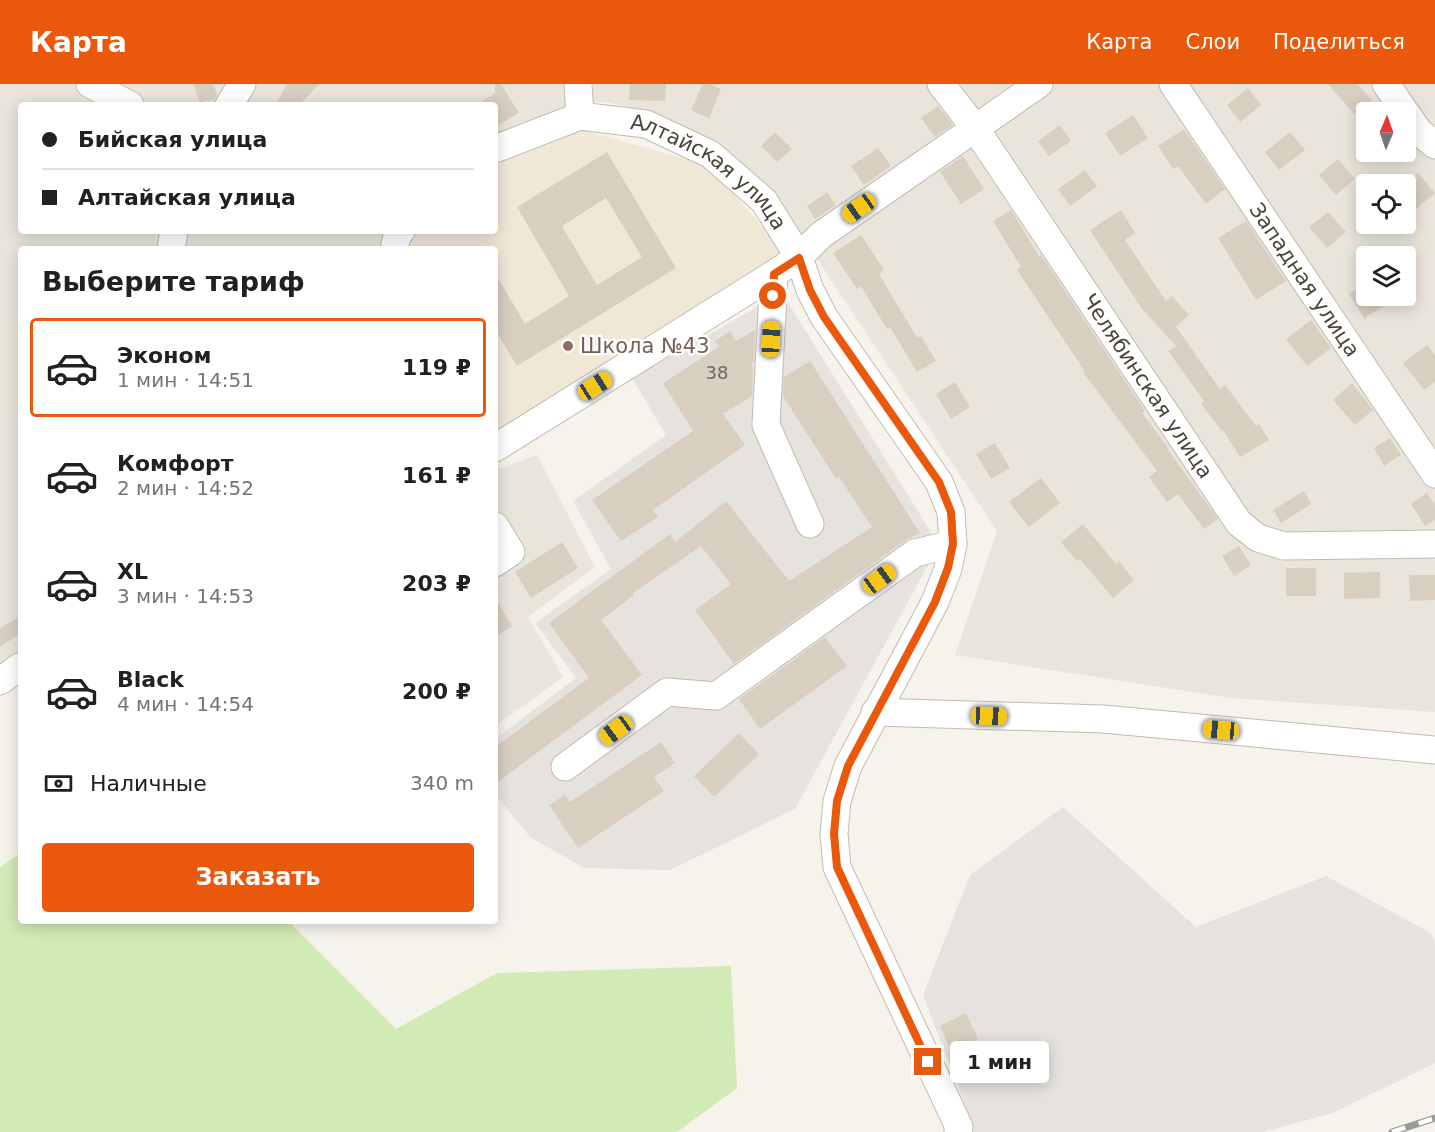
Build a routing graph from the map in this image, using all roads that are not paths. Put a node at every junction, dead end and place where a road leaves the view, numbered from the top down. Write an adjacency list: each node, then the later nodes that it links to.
1 (90, 84): 8 (street)
2 (242, 84): 9 (street)
3 (578, 84): 11 (street)
4 (941, 84): 12 (street, Челябинская улица)
5 (1039, 84): 12 (street)
6 (1173, 84): 19 (street, Западная улица)
7 (1386, 84): 10 (street)
8 (124, 102)
9 (231, 102)
10 (1398, 102)
11 (580, 116): 15 (street, Алтайская улица); 16 (street, Алтайская улица)
12 (975, 128): 16 (street); 23 (street, Челябинская улица)
13 (1416, 128): 14 (street)
14 (1435, 145)
15 (498, 148)
16 (799, 258): 17 (street); 22 (street, Алтайская улица)
17 (774, 274): 18 (street); 20 (street)
18 (498, 446)
19 (1435, 474)
20 (810, 524)
21 (498, 531): 24 (street)
22 (953, 544): 25 (street, Алтайская улица); 27 (street)
23 (1435, 544)
24 (498, 561)
25 (875, 712): 26 (street); 28 (street, Алтайская улица)
26 (1435, 750)
27 (565, 767)
28 (958, 1132)

